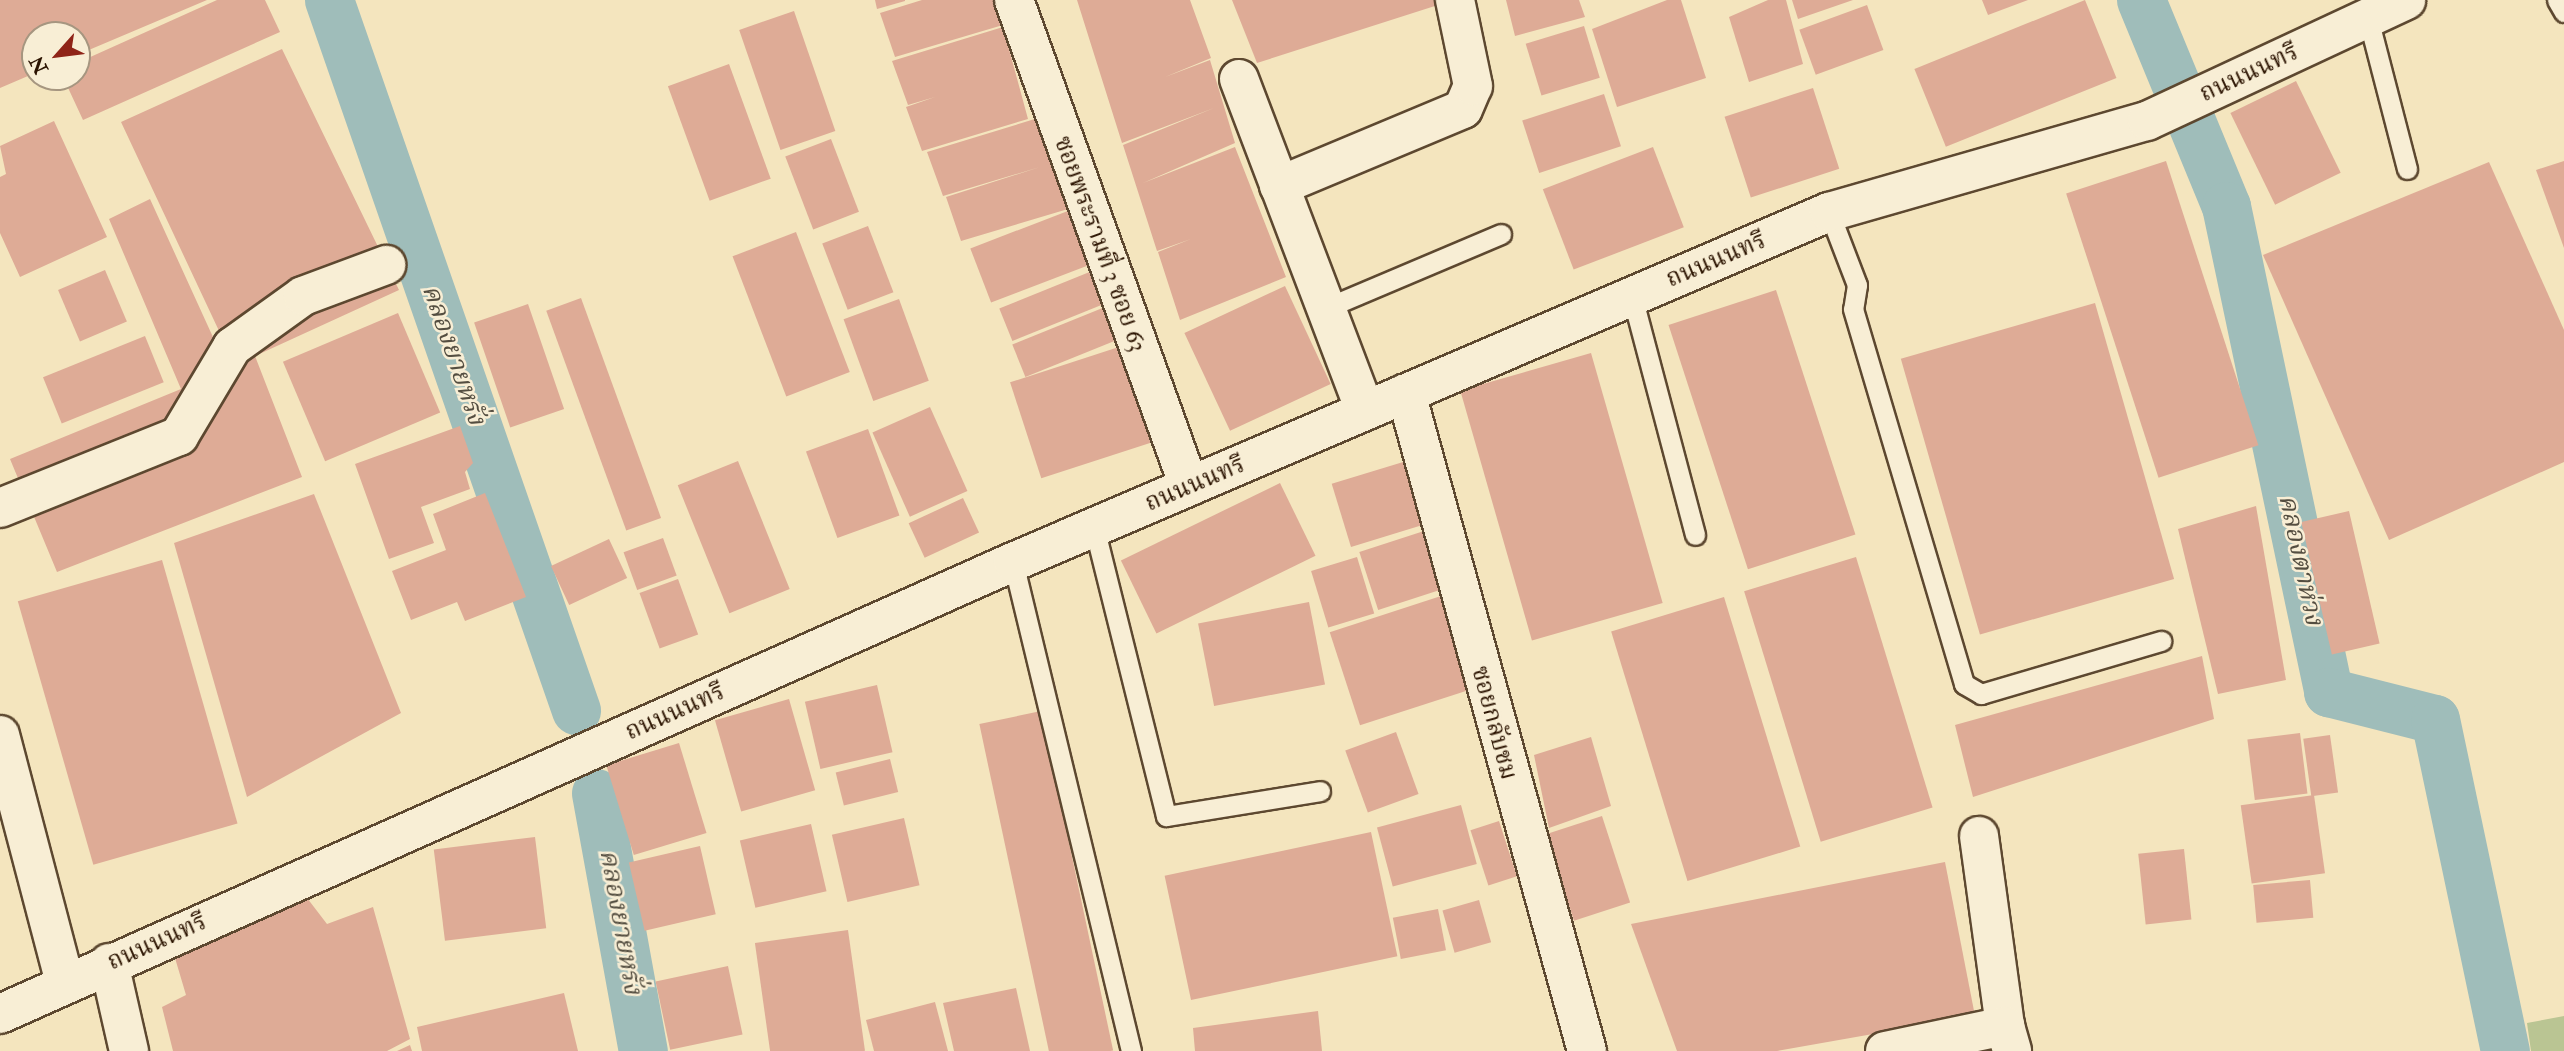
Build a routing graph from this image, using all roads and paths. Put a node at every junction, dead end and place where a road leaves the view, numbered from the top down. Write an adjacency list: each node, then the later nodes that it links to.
1 (1014, 0): 16 (street, ซอยพระรามที่ 3 ซอย 63)
2 (1455, 0): 8 (street)
3 (2557, 0): 5 (lane)
4 (2393, 5): 7 (lane); 9 (street, ถนนนนทรี)
5 (2564, 12)
6 (1238, 79): 8 (street)
7 (2407, 169)
8 (1279, 186): 13 (street)
9 (1829, 212): 12 (street, ถนนนนทรี); 21 (lane)
10 (1501, 234): 13 (lane)
11 (386, 265): 17 (street)
12 (1632, 296): 14 (street, ถนนนนทรี); 19 (lane)
13 (1326, 308): 15 (street)
14 (1406, 393): 15 (street, ถนนนนทรี); 31 (street, ซอยกลับชม)
15 (1365, 411): 16 (street, ถนนนนทรี)
16 (1189, 486): 18 (street, ถนนนนทรี)
17 (0, 508)
18 (1094, 527): 20 (street, ถนนนนทรี); 23 (lane)
19 (1695, 535)
20 (1013, 562): 25 (street, ถนนนนทรี); 30 (lane)
21 (2161, 641)
22 (0, 735): 26 (street)
23 (1320, 791)
24 (1979, 836): 28 (street)
25 (110, 963): 26 (street, ถนนนนทรี); 29 (street)
26 (65, 983): 27 (street, ถนนนนทรี)
27 (0, 1014)
28 (2008, 1039): 32 (street)
29 (129, 1051)
30 (1131, 1051)
31 (1587, 1051)
32 (1885, 1051)

